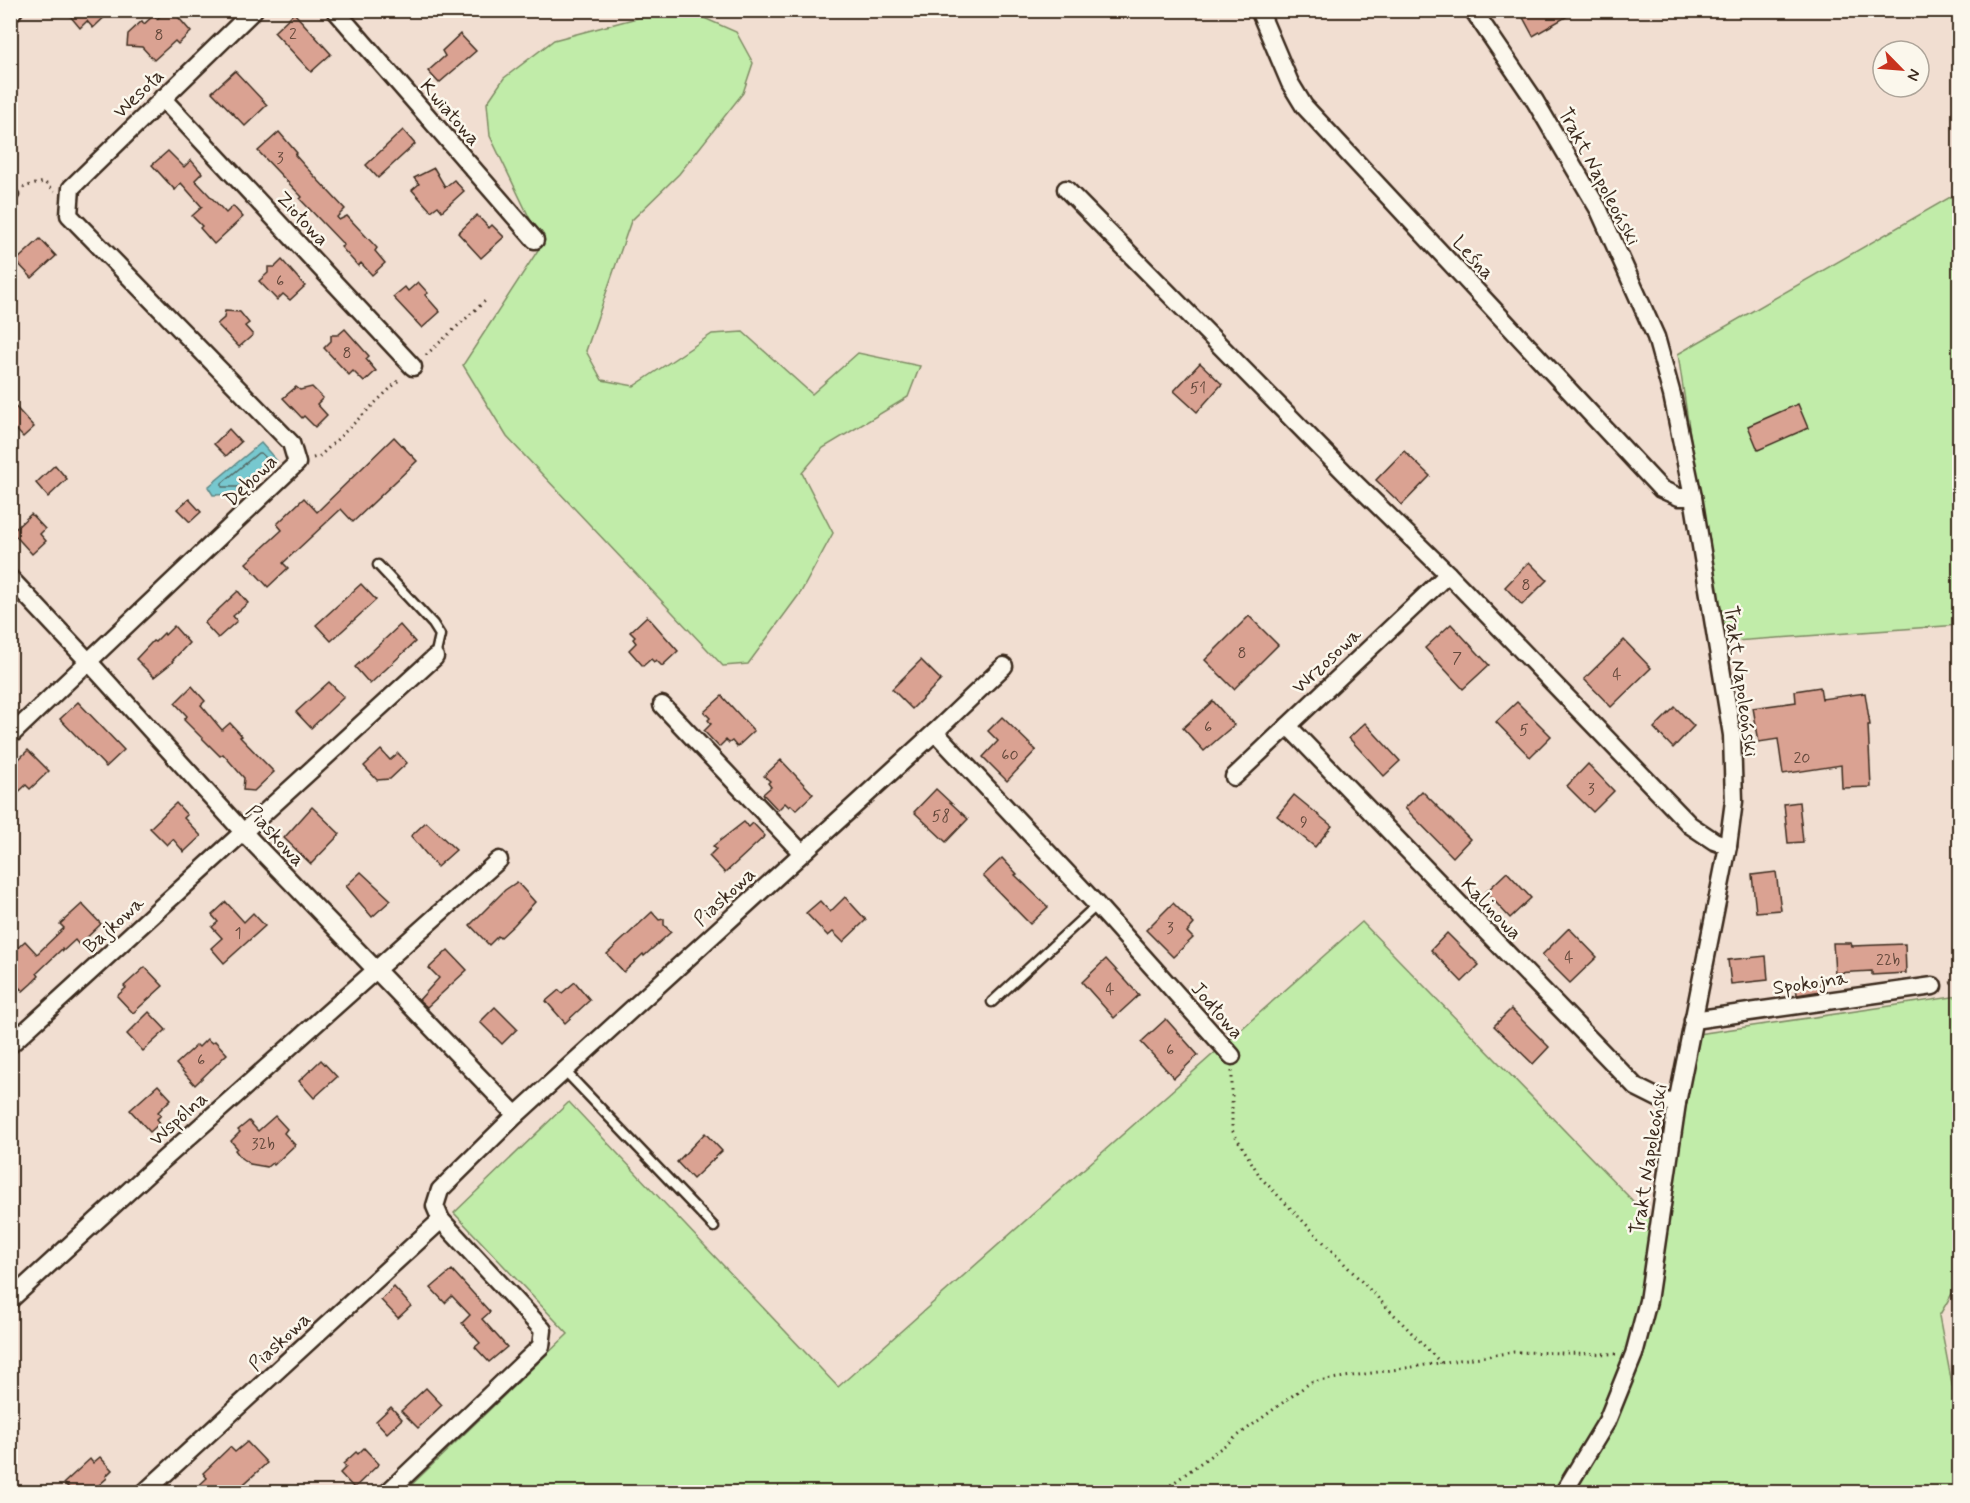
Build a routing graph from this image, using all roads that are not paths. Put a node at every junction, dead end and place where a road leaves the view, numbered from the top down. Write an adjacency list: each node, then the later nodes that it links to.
1 (14, 10): 6 (street)
2 (254, 10): 7 (street, Wesoła)
3 (335, 10): 10 (street, Kwiatowa)
4 (1259, 10): 12 (street, Leśna)
5 (1473, 10): 12 (street, Trakt Napoleoński)
6 (10, 14)
7 (162, 98): 9 (street, Wesoła); 11 (street, Ziołowa)
8 (1066, 189): 14 (street)
9 (69, 215): 17 (street, Dębowa)
10 (535, 240)
11 (413, 367)
12 (1693, 497): 25 (street, Trakt Napoleoński)
13 (378, 565): 16 (lane)
14 (1448, 574): 20 (street, Wrzosowa); 25 (street)
15 (10, 578): 17 (street, Piaskowa)
16 (435, 657): 24 (street, Bajkowa)
17 (89, 662): 22 (street, Dębowa); 24 (street, Piaskowa)
18 (1004, 666): 21 (street, Piaskowa)
19 (662, 705): 26 (street)
20 (1288, 726): 23 (street, Wrzosowa); 36 (street, Kalinowa)
21 (935, 732): 26 (street, Piaskowa); 28 (street, Jodłowa)
22 (10, 736)
23 (1234, 777)
24 (244, 833): 29 (street, Piaskowa); 33 (street, Bajkowa)
25 (1728, 846): 32 (street, Trakt Napoleoński)
26 (802, 853): 35 (street, Piaskowa)
27 (499, 860): 29 (street, Wspólna)
28 (1097, 905): 31 (lane); 34 (street, Jodłowa)
29 (376, 971): 37 (street, Piaskowa); 40 (street, Wspólna)
30 (1933, 986): 32 (street, Spokojna)
31 (992, 1002)
32 (1693, 1020): 36 (street, Trakt Napoleoński)
33 (10, 1045)
34 (1232, 1056)
35 (565, 1071): 37 (street, Piaskowa); 39 (lane)
36 (1677, 1103): 43 (street, Trakt Napoleoński)
37 (516, 1115): 38 (street, Piaskowa)
38 (441, 1220): 41 (street, Piaskowa); 42 (street)
39 (714, 1227)
40 (10, 1300)
41 (145, 1492)
42 (388, 1492)
43 (1564, 1492)

